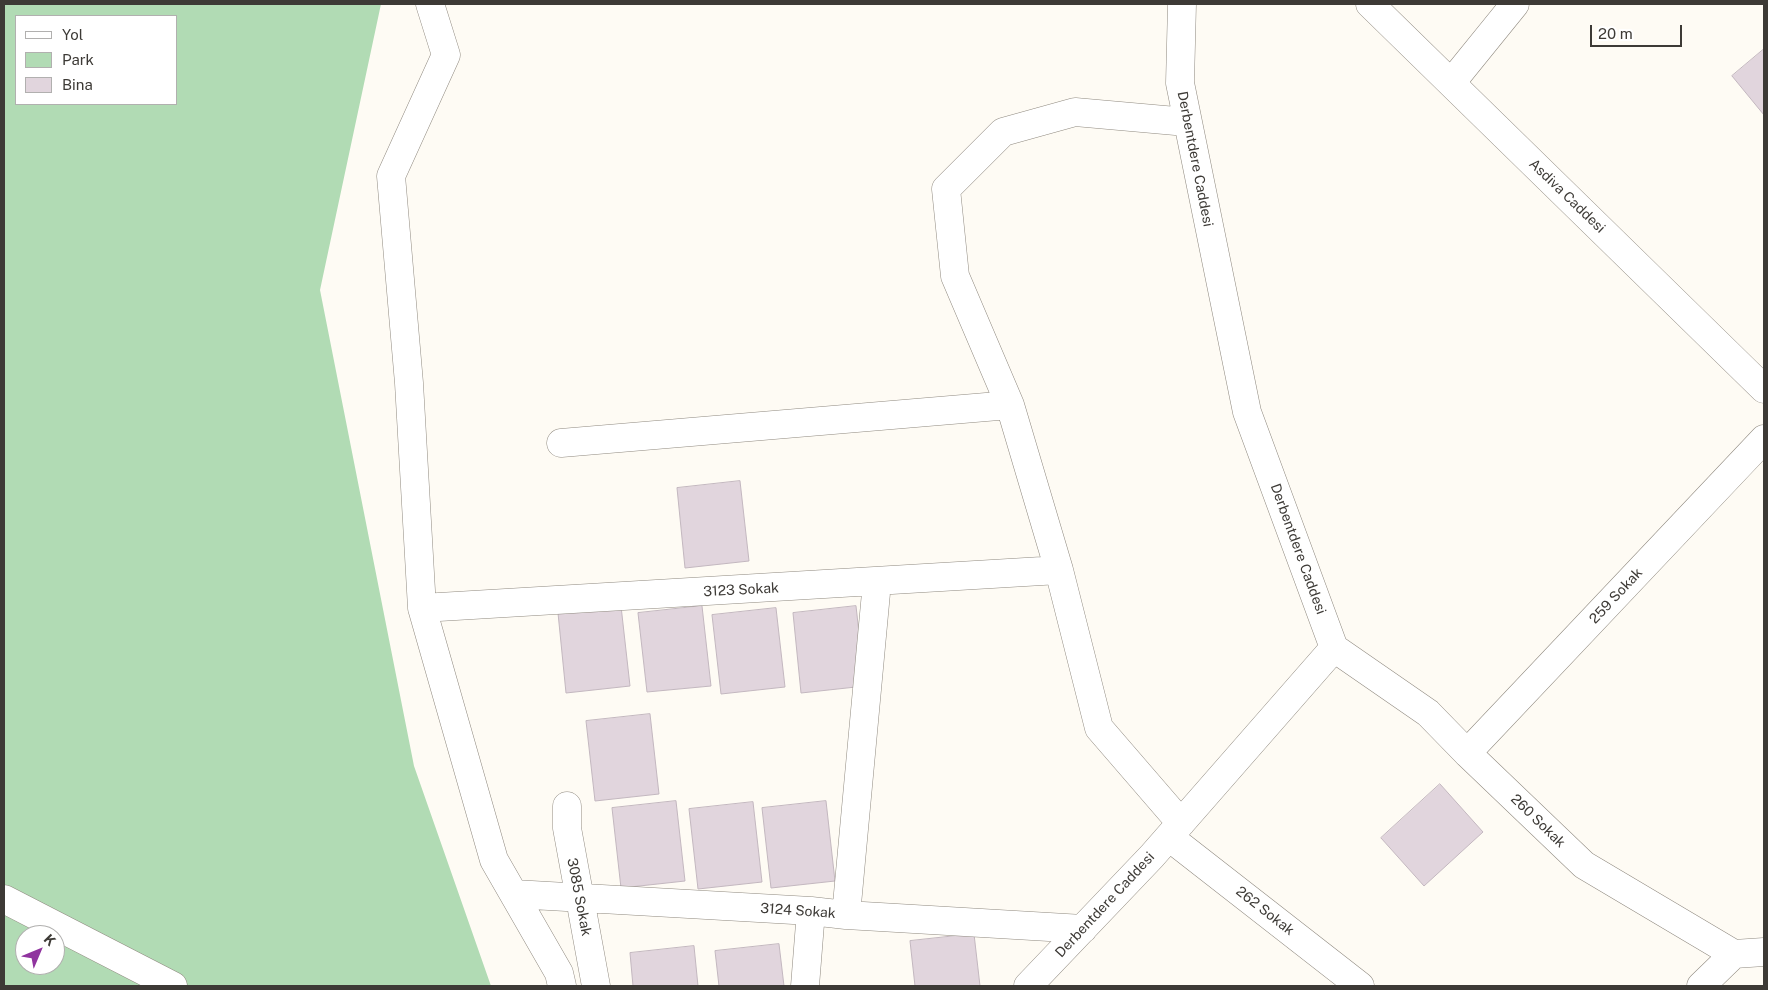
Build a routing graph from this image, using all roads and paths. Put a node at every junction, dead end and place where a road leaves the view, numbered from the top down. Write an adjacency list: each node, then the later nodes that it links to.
1 (430, 4): 13 (street)
2 (1182, 4): 6 (street, Derbentdere Caddesi)
3 (1370, 4): 5 (street, Asdiva Caddesi)
4 (1515, 4): 5 (street)
5 (1451, 83): 7 (street, Asdiva Caddesi)
6 (1188, 122): 8 (street, 262 Sokak); 14 (street, Derbentdere Caddesi)
7 (1764, 389)
8 (1010, 405): 10 (street); 11 (street, 262 Sokak)
9 (1764, 439): 15 (street, 259 Sokak)
10 (561, 443)
11 (1060, 570): 12 (street, 3123 Sokak); 17 (street, 262 Sokak)
12 (877, 582): 13 (street, 3123 Sokak); 22 (street)
13 (422, 608): 18 (street)
14 (1334, 648): 15 (street, 260 Sokak); 17 (street, Derbentdere Caddesi)
15 (1467, 753): 25 (street, 260 Sokak)
16 (567, 806): 19 (street, 3085 Sokak)
17 (1175, 830): 23 (street, Derbentdere Caddesi); 31 (street, 262 Sokak)
18 (514, 894): 19 (street, 3124 Sokak); 27 (street)
19 (580, 898): 21 (street, 3124 Sokak); 28 (street, 3085 Sokak)
20 (4, 899): 26 (street)
21 (812, 911): 22 (street, 3124 Sokak); 29 (street)
22 (846, 915): 23 (street, 3124 Sokak)
23 (1083, 929): 30 (street, Derbentdere Caddesi)
24 (1764, 952): 25 (street)
25 (1734, 954): 32 (street)
26 (173, 986)
27 (562, 986)
28 (596, 986)
29 (805, 986)
30 (1028, 986)
31 (1360, 986)
32 (1701, 986)

